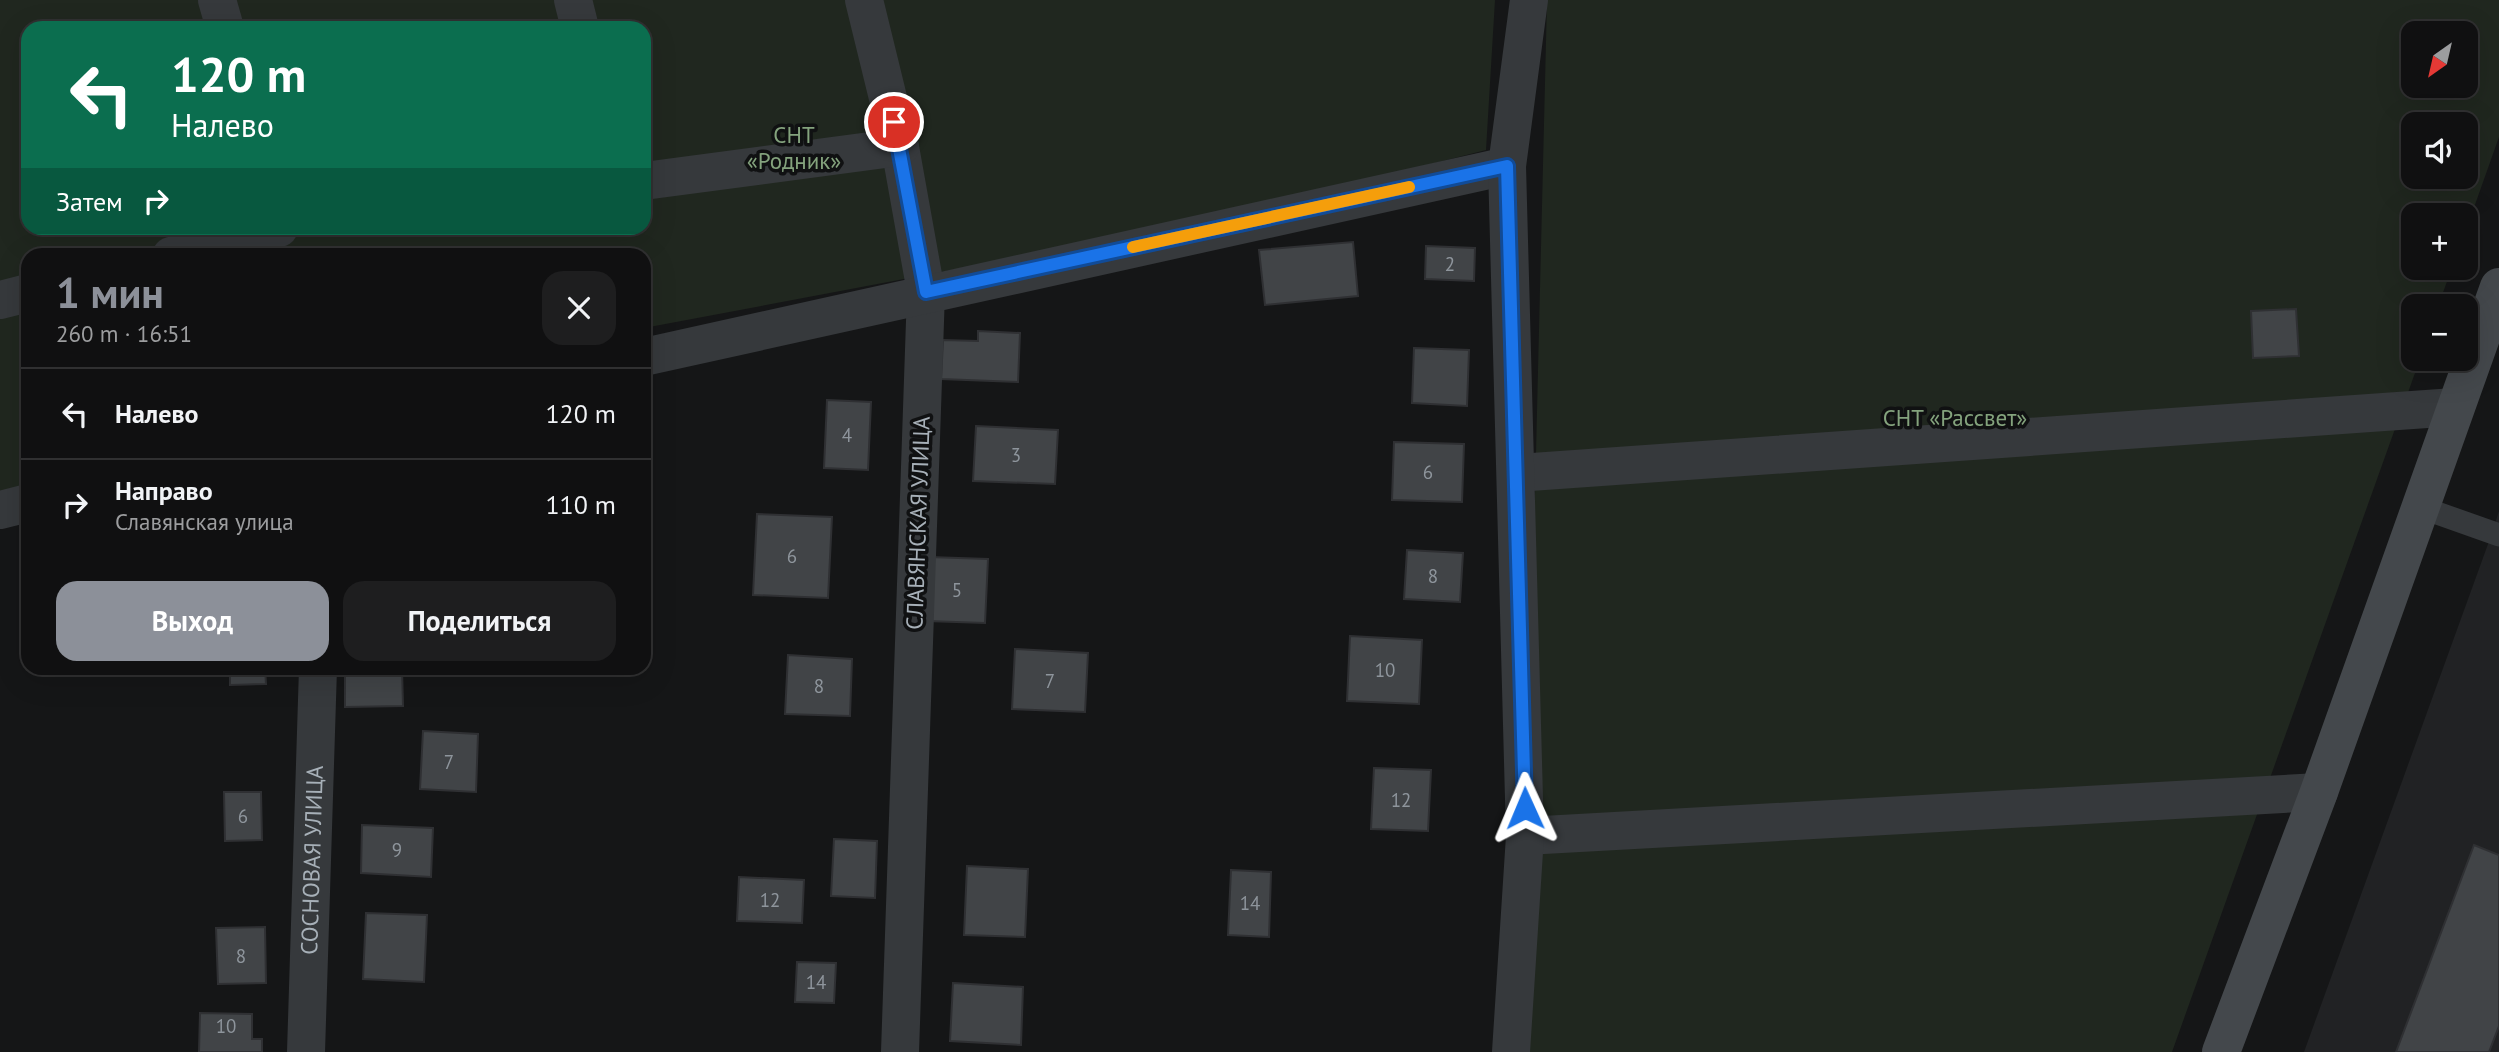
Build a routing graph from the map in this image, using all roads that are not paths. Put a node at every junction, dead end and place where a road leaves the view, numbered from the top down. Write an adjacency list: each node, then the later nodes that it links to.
1 (217, 0): 5 (street)
2 (573, 0): 6 (street)
3 (864, 0): 7 (street, СЛАВЯНСКАЯ УЛИЦА)
4 (1529, 0): 8 (street)
5 (223, 21)
6 (578, 21)
7 (900, 147): 9 (street); 13 (street, СЛАВЯНСКАЯ УЛИЦА)
8 (1507, 166): 13 (street); 18 (street)
9 (651, 180)
10 (252, 235): 11 (street)
11 (202, 248)
12 (2499, 287): 17 (main road)
13 (926, 292): 16 (street); 27 (street, СЛАВЯНСКАЯ УЛИЦА)
14 (21, 295): 15 (street)
15 (0, 300)
16 (651, 355)
17 (2455, 407): 18 (street); 20 (main road)
18 (1517, 473): 25 (street)
19 (21, 505): 21 (street)
20 (2420, 507): 22 (lane); 24 (main road)
21 (0, 510)
22 (2499, 535)
23 (318, 675): 26 (street, СОСНОВАЯ УЛИЦА)
24 (2319, 792): 25 (street); 29 (main road)
25 (1525, 836): 28 (street)
26 (306, 1052)
27 (900, 1052)
28 (1511, 1052)
29 (2221, 1052)

